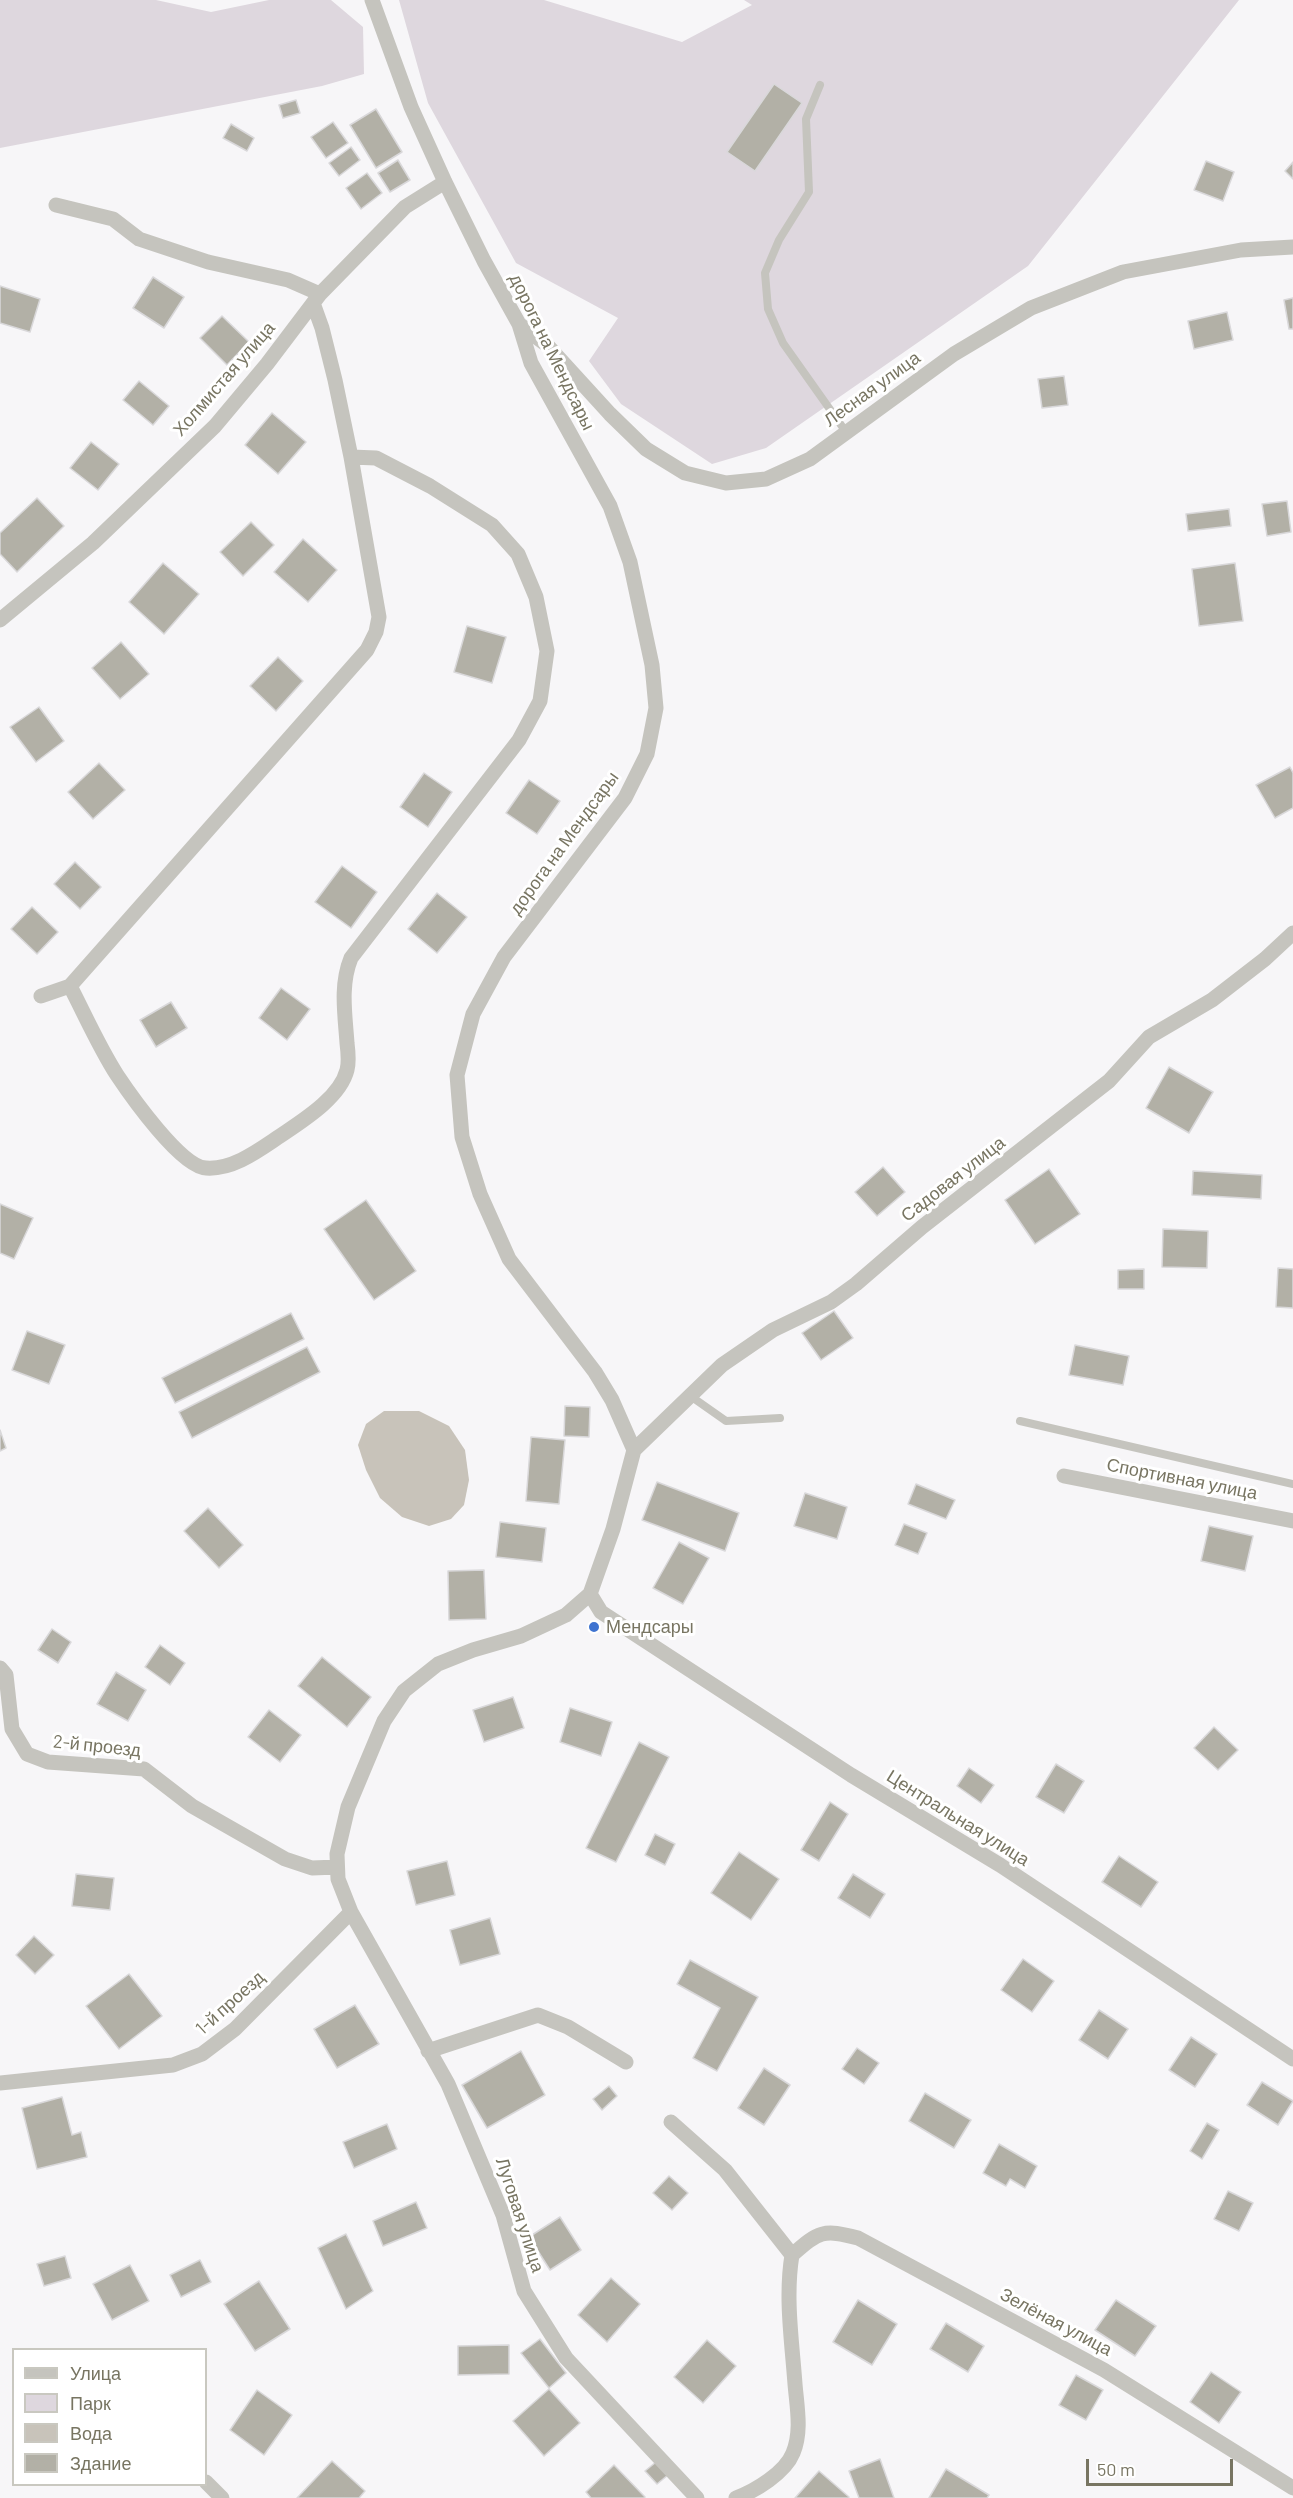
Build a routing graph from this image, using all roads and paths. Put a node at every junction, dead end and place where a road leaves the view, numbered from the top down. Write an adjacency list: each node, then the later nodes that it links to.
1 (372, 0): 3 (street, дорога на Мендсары)
2 (820, 86): 8 (lane)
3 (445, 182): 6 (street, Холмистая улица); 7 (street, дорога на Мендсары)
4 (56, 205): 6 (street)
5 (1293, 246): 8 (street, Лесная улица)
6 (316, 299): 9 (street); 10 (street, Холмистая улица)
7 (519, 324): 8 (street, Лесная улица); 17 (street, дорога на Мендсары)
8 (846, 432)
9 (351, 457): 12 (street); 12 (street)
10 (0, 620)
11 (1293, 933): 14 (street, Садовая улица)
12 (70, 986): 13 (street)
13 (41, 996)
14 (689, 1395): 15 (lane); 17 (street, Садовая улица)
15 (780, 1418)
16 (1020, 1421): 19 (lane)
17 (634, 1450): 21 (street)
18 (1064, 1476): 20 (street, Спортивная улица)
19 (1293, 1484)
20 (1293, 1521)
21 (590, 1594): 23 (street); 26 (street, Центральная улица)
22 (0, 1668): 23 (street, 2-й проезд)
23 (337, 1867): 24 (street, Луговая улица)
24 (351, 1912): 25 (street, Луговая улица); 28 (street, 1-й проезд)
25 (428, 2051): 27 (street); 34 (street, Луговая улица)
26 (1293, 2059)
27 (626, 2062)
28 (0, 2083)
29 (671, 2122): 30 (street)
30 (792, 2255): 32 (street, Зелёная улица); 35 (street)
31 (207, 2483): 33 (street)
32 (1293, 2488)
33 (222, 2498)
34 (697, 2498)
35 (736, 2498)

